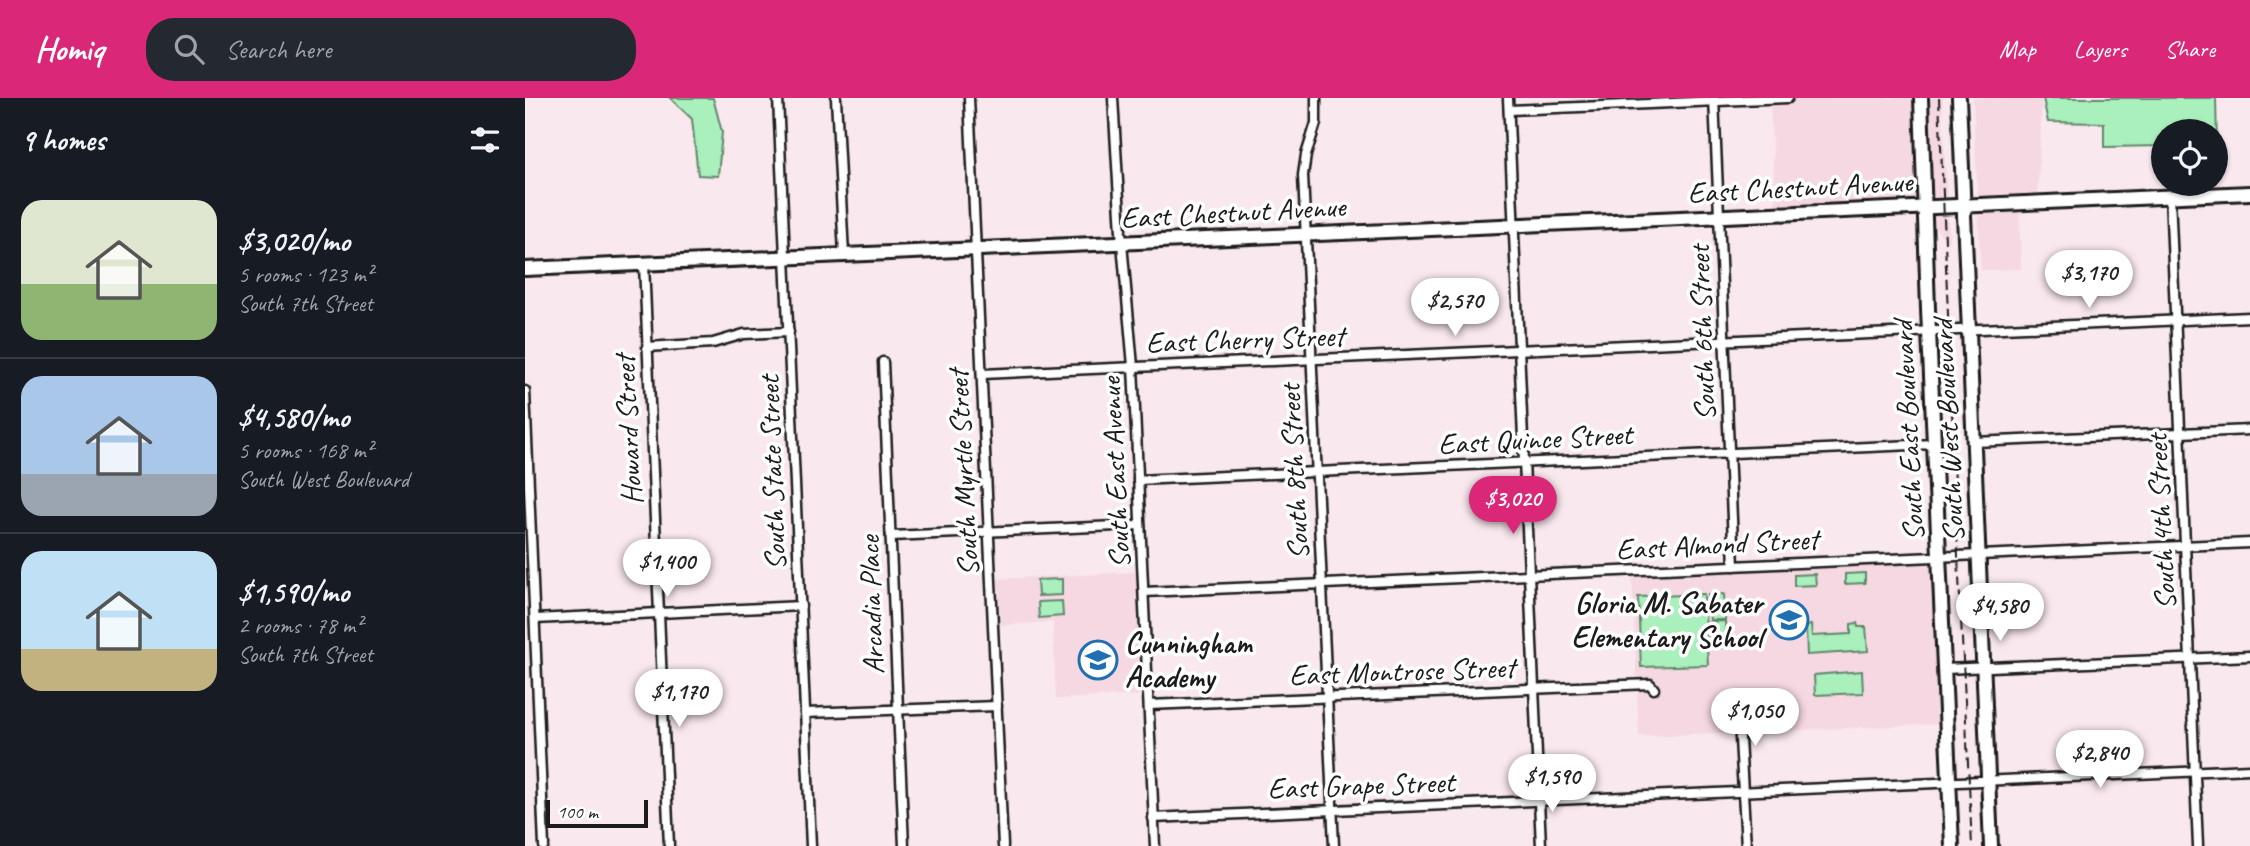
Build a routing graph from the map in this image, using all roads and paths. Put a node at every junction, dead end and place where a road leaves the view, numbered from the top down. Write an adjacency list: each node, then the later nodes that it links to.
1 (778, 98): 23 (street, South State Street)
2 (836, 98): 22 (street)
3 (969, 98): 21 (street, South Myrtle Street)
4 (1113, 98): 20 (street, South East Avenue)
5 (1316, 98): 19 (street, South 8th Street)
6 (1509, 98): 11 (street)
7 (1788, 98): 10 (street)
8 (1921, 98): 16 (street, South East Boulevard)
9 (1959, 98): 15 (street, South West Boulevard)
10 (1714, 100): 11 (street); 17 (street, South 6th Street)
11 (1509, 110): 18 (street)
12 (2250, 193): 13 (street, East Chestnut Avenue)
13 (2228, 194)
14 (2170, 196): 15 (street, East Chestnut Avenue); 27 (street, South 4th Street)
15 (1964, 206): 16 (street, East Chestnut Avenue); 28 (street, South West Boulevard)
16 (1926, 207): 17 (street, East Chestnut Avenue); 30 (street, South East Boulevard)
17 (1720, 216): 18 (street, East Chestnut Avenue); 31 (street, South 6th Street)
18 (1515, 225): 19 (street, East Chestnut Avenue); 33 (street)
19 (1307, 234): 20 (street, East Chestnut Avenue); 34 (street, South 8th Street)
20 (1122, 243): 21 (street, East Chestnut Avenue); 36 (street, South East Avenue)
21 (977, 249): 22 (street, East Chestnut Avenue); 37 (street, South Myrtle Street)
22 (843, 255): 23 (street, East Chestnut Avenue)
23 (785, 258): 24 (street, East Chestnut Avenue); 29 (street, South State Street)
24 (643, 264): 25 (street, East Chestnut Avenue); 32 (street, Howard Street)
25 (525, 269)
26 (2250, 317): 27 (street, East Cherry Street)
27 (2175, 320): 28 (street, East Cherry Street); 40 (street, South 4th Street)
28 (1970, 330): 30 (street, East Cherry Street); 41 (street, South West Boulevard)
29 (789, 332): 32 (street); 59 (street, South State Street)
30 (1929, 332): 31 (street, East Cherry Street); 42 (street, South East Boulevard)
31 (1725, 341): 33 (street, East Cherry Street); 43 (street, South 6th Street)
32 (647, 347): 60 (street, Howard Street)
33 (1519, 349): 34 (street, East Cherry Street); 44 (street)
34 (1312, 359): 36 (street, East Cherry Street); 45 (street, South 8th Street)
35 (883, 362): 49 (street, Arcadia Place)
36 (1133, 366): 37 (street, East Cherry Street); 46 (street, South East Avenue)
37 (982, 374): 48 (street, South Myrtle Street)
38 (525, 391): 58 (street)
39 (2250, 430): 40 (street)
40 (2179, 433): 41 (street); 51 (street, South 4th Street)
41 (1975, 442): 52 (street, South West Boulevard)
42 (1934, 444): 43 (street, East Quince Street); 53 (street, South East Boulevard)
43 (1730, 453): 44 (street, East Quince Street); 54 (street, South 6th Street)
44 (1524, 462): 45 (street, East Quince Street); 55 (street)
45 (1317, 471): 46 (street, East Quince Street); 56 (street, South 8th Street)
46 (1138, 480): 47 (street, South East Avenue)
47 (1140, 524): 48 (street); 57 (street, South East Avenue)
48 (989, 531): 49 (street); 70 (street, South Myrtle Street)
49 (891, 536): 71 (street, Arcadia Place)
50 (2250, 543): 51 (street, East Almond Street)
51 (2185, 546): 52 (street, East Almond Street); 63 (street, South 4th Street)
52 (1980, 555): 53 (street, East Almond Street); 64 (street, South West Boulevard)
53 (1940, 557): 54 (street, East Almond Street); 65 (street, South East Boulevard)
54 (1734, 566): 55 (street, East Almond Street)
55 (1529, 575): 56 (street, East Almond Street); 66 (street)
56 (1322, 584): 57 (street, East Almond Street); 68 (street, South 8th Street)
57 (1144, 592): 69 (street, South East Avenue)
58 (530, 601): 61 (street)
59 (801, 606): 60 (street); 72 (street, South State Street)
60 (659, 613): 61 (street); 83 (street, Howard Street)
61 (535, 619): 82 (street)
62 (2250, 656): 63 (street)
63 (2190, 658): 64 (street); 75 (street, South 4th Street)
64 (1984, 667): 65 (street); 76 (street, South West Boulevard)
65 (1945, 669): 77 (street, South East Boulevard)
66 (1534, 688): 67 (street, East Montrose Street); 68 (street, East Montrose Street); 79 (street)
67 (1654, 689)
68 (1327, 696): 69 (street, East Montrose Street); 80 (street, South 8th Street)
69 (1149, 705): 81 (street, South East Avenue)
70 (997, 706): 71 (street); 86 (street, South Myrtle Street)
71 (898, 709): 72 (street); 85 (street, Arcadia Place)
72 (805, 713): 84 (street, South State Street)
73 (1735, 715): 78 (street)
74 (2250, 769): 75 (street, East Grape Street)
75 (2195, 771): 76 (street, East Grape Street); 93 (street, South 4th Street)
76 (1988, 781): 77 (street, East Grape Street); 92 (street, South West Boulevard)
77 (1950, 782): 78 (street, East Grape Street); 91 (street, South East Boulevard)
78 (1744, 791): 79 (street, East Grape Street); 90 (street)
79 (1540, 800): 80 (street, East Grape Street); 89 (street)
80 (1332, 809): 81 (street, East Grape Street); 88 (street, South 8th Street)
81 (1153, 818): 87 (street, South East Avenue)
82 (544, 846)
83 (669, 846)
84 (811, 846)
85 (904, 846)
86 (1003, 846)
87 (1155, 846)
88 (1333, 846)
89 (1541, 846)
90 (1746, 846)
91 (1952, 846)
92 (1991, 846)
93 (2198, 846)

